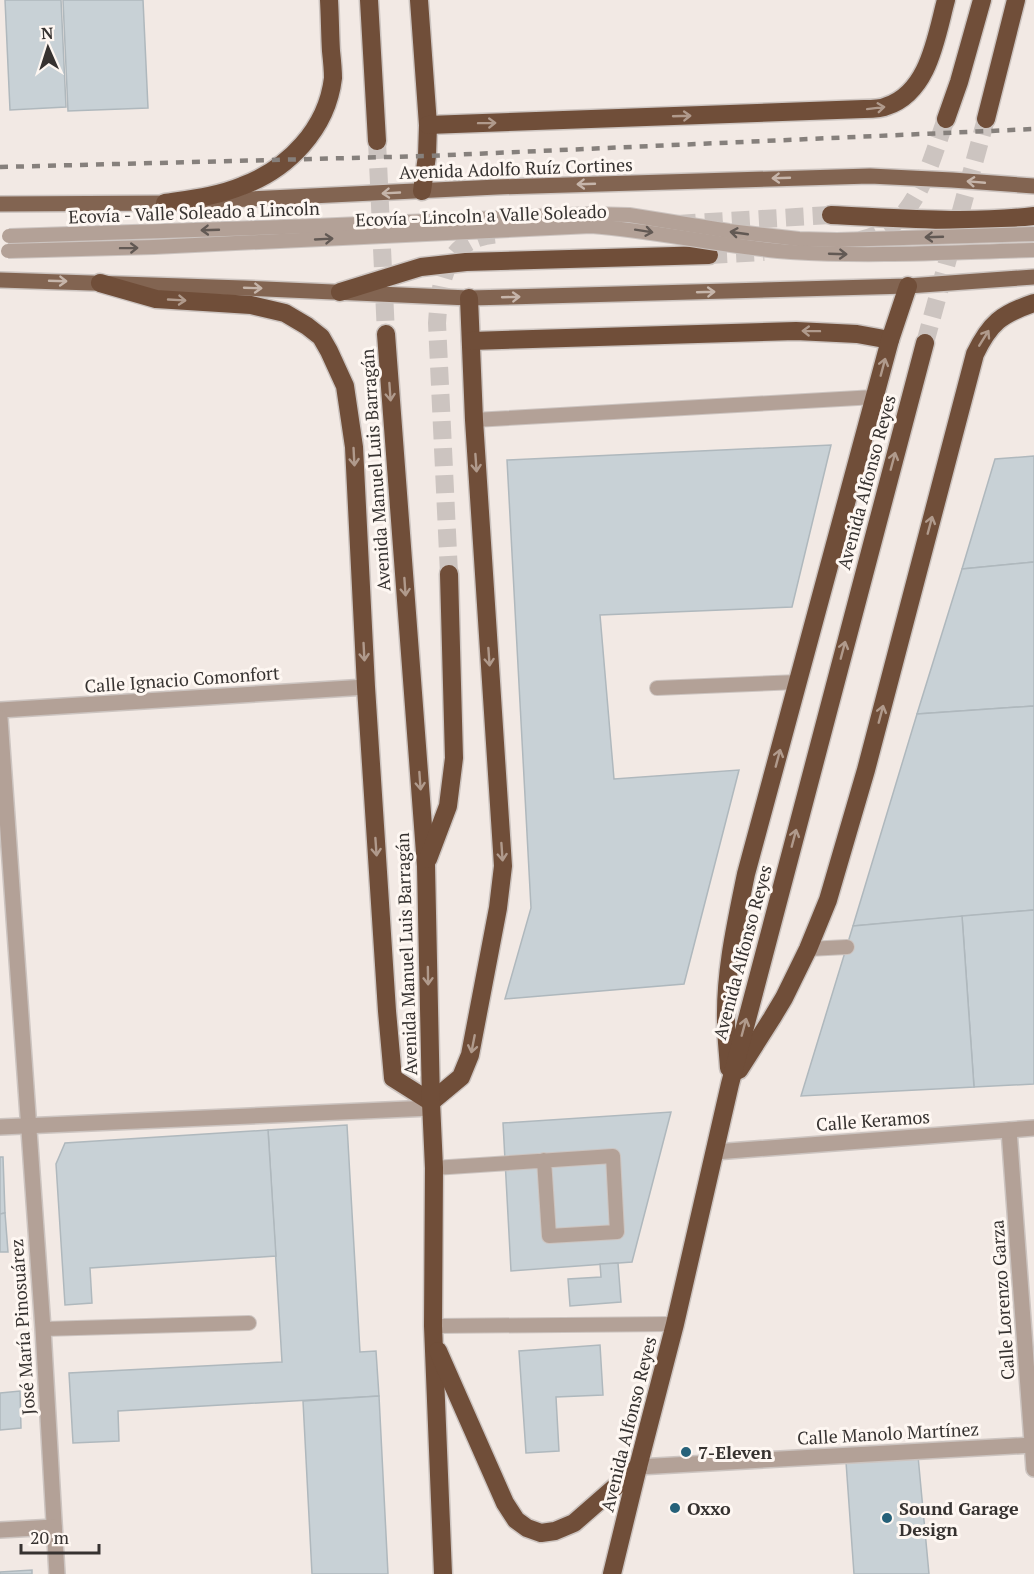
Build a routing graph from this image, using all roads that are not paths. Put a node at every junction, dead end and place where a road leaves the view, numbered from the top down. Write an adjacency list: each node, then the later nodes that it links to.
1 (329, 0): 13 (highway)
2 (369, 0): 10 (highway)
3 (418, 0): 9 (highway)
4 (946, 0): 9 (highway, one-way to 4)
5 (982, 0): 7 (highway)
6 (1016, 0): 8 (highway)
7 (946, 119)
8 (986, 119)
9 (428, 125): 12 (highway)
10 (377, 141)
11 (1034, 186): 12 (main road, Avenida Adolfo Ruíz Cortines, one-way to 12)
12 (422, 191): 13 (main road, Avenida Adolfo Ruíz Cortines, one-way to 13)
13 (165, 203): 14 (main road, Avenida Adolfo Ruíz Cortines)
14 (0, 204)
15 (831, 215): 16 (highway)
16 (1034, 216)
17 (1034, 234): 18 (lane, Ecovía - Valle Soleado a Lincoln, one-way to 18, bridge)
18 (4, 236)
19 (1034, 250): 20 (lane, Ecovía - Lincoln a Valle Soleado, one-way to 19, bridge)
20 (4, 251)
21 (709, 255): 26 (highway)
22 (1034, 277): 25 (main road)
23 (0, 280): 24 (main road, one-way to 24)
24 (100, 283): 26 (main road, one-way to 26); 37 (highway, one-way to 37)
25 (908, 286): 27 (main road, one-way to 25); 30 (highway)
26 (340, 292): 27 (main road)
27 (469, 298): 31 (highway)
28 (1034, 303): 43 (highway, one-way to 28)
29 (386, 334): 41 (highway, Avenida Manuel Luis Barragán, one-way to 41)
30 (890, 340): 31 (highway, one-way to 31); 33 (highway, one-way to 30)
31 (471, 341): 34 (highway)
32 (925, 343): 44 (highway, Avenida Alfonso Reyes, one-way to 32)
33 (875, 398): 34 (lane); 36 (highway)
34 (474, 420): 45 (highway, one-way to 45)
35 (449, 574): 41 (highway)
36 (798, 682): 38 (lane); 44 (highway, one-way to 36)
37 (366, 687): 39 (street, Calle Ignacio Comonfort); 45 (highway, one-way to 45)
38 (657, 688)
39 (0, 710)
40 (0, 718): 46 (street, José María Pinosuárez)
41 (426, 866): 45 (highway, Avenida Manuel Luis Barragán, one-way to 45)
42 (847, 947): 43 (lane)
43 (808, 949): 44 (highway)
44 (730, 1084): 50 (highway, Avenida Alfonso Reyes)
45 (431, 1105): 46 (street); 52 (highway, Avenida Manuel Luis Barragán)
46 (28, 1126): 47 (street); 55 (street, José María Pinosuárez)
47 (0, 1127)
48 (1034, 1128): 49 (street, Calle Keramos)
49 (1009, 1130): 50 (street, Calle Keramos); 57 (street, Calle Lorenzo Garza)
50 (715, 1152): 54 (highway, Avenida Alfonso Reyes)
51 (544, 1160): 51 (lane); 52 (lane)
52 (434, 1168): 56 (highway, Avenida Manuel Luis Barragán)
53 (249, 1323): 55 (lane)
54 (675, 1324): 56 (lane); 59 (highway, Avenida Alfonso Reyes)
55 (43, 1329): 61 (street, José María Pinosuárez)
56 (434, 1333): 59 (highway); 64 (highway, Avenida Manuel Luis Barragán)
57 (1029, 1339): 58 (street, Calle Lorenzo Garza)
58 (1032, 1445): 59 (street, Calle Manolo Martínez); 60 (street, Calle Lorenzo Garza)
59 (638, 1467): 65 (highway, Avenida Alfonso Reyes)
60 (1034, 1468)
61 (54, 1527): 62 (street); 63 (street, José María Pinosuárez)
62 (0, 1530)
63 (57, 1574)
64 (443, 1574)
65 (612, 1574)

